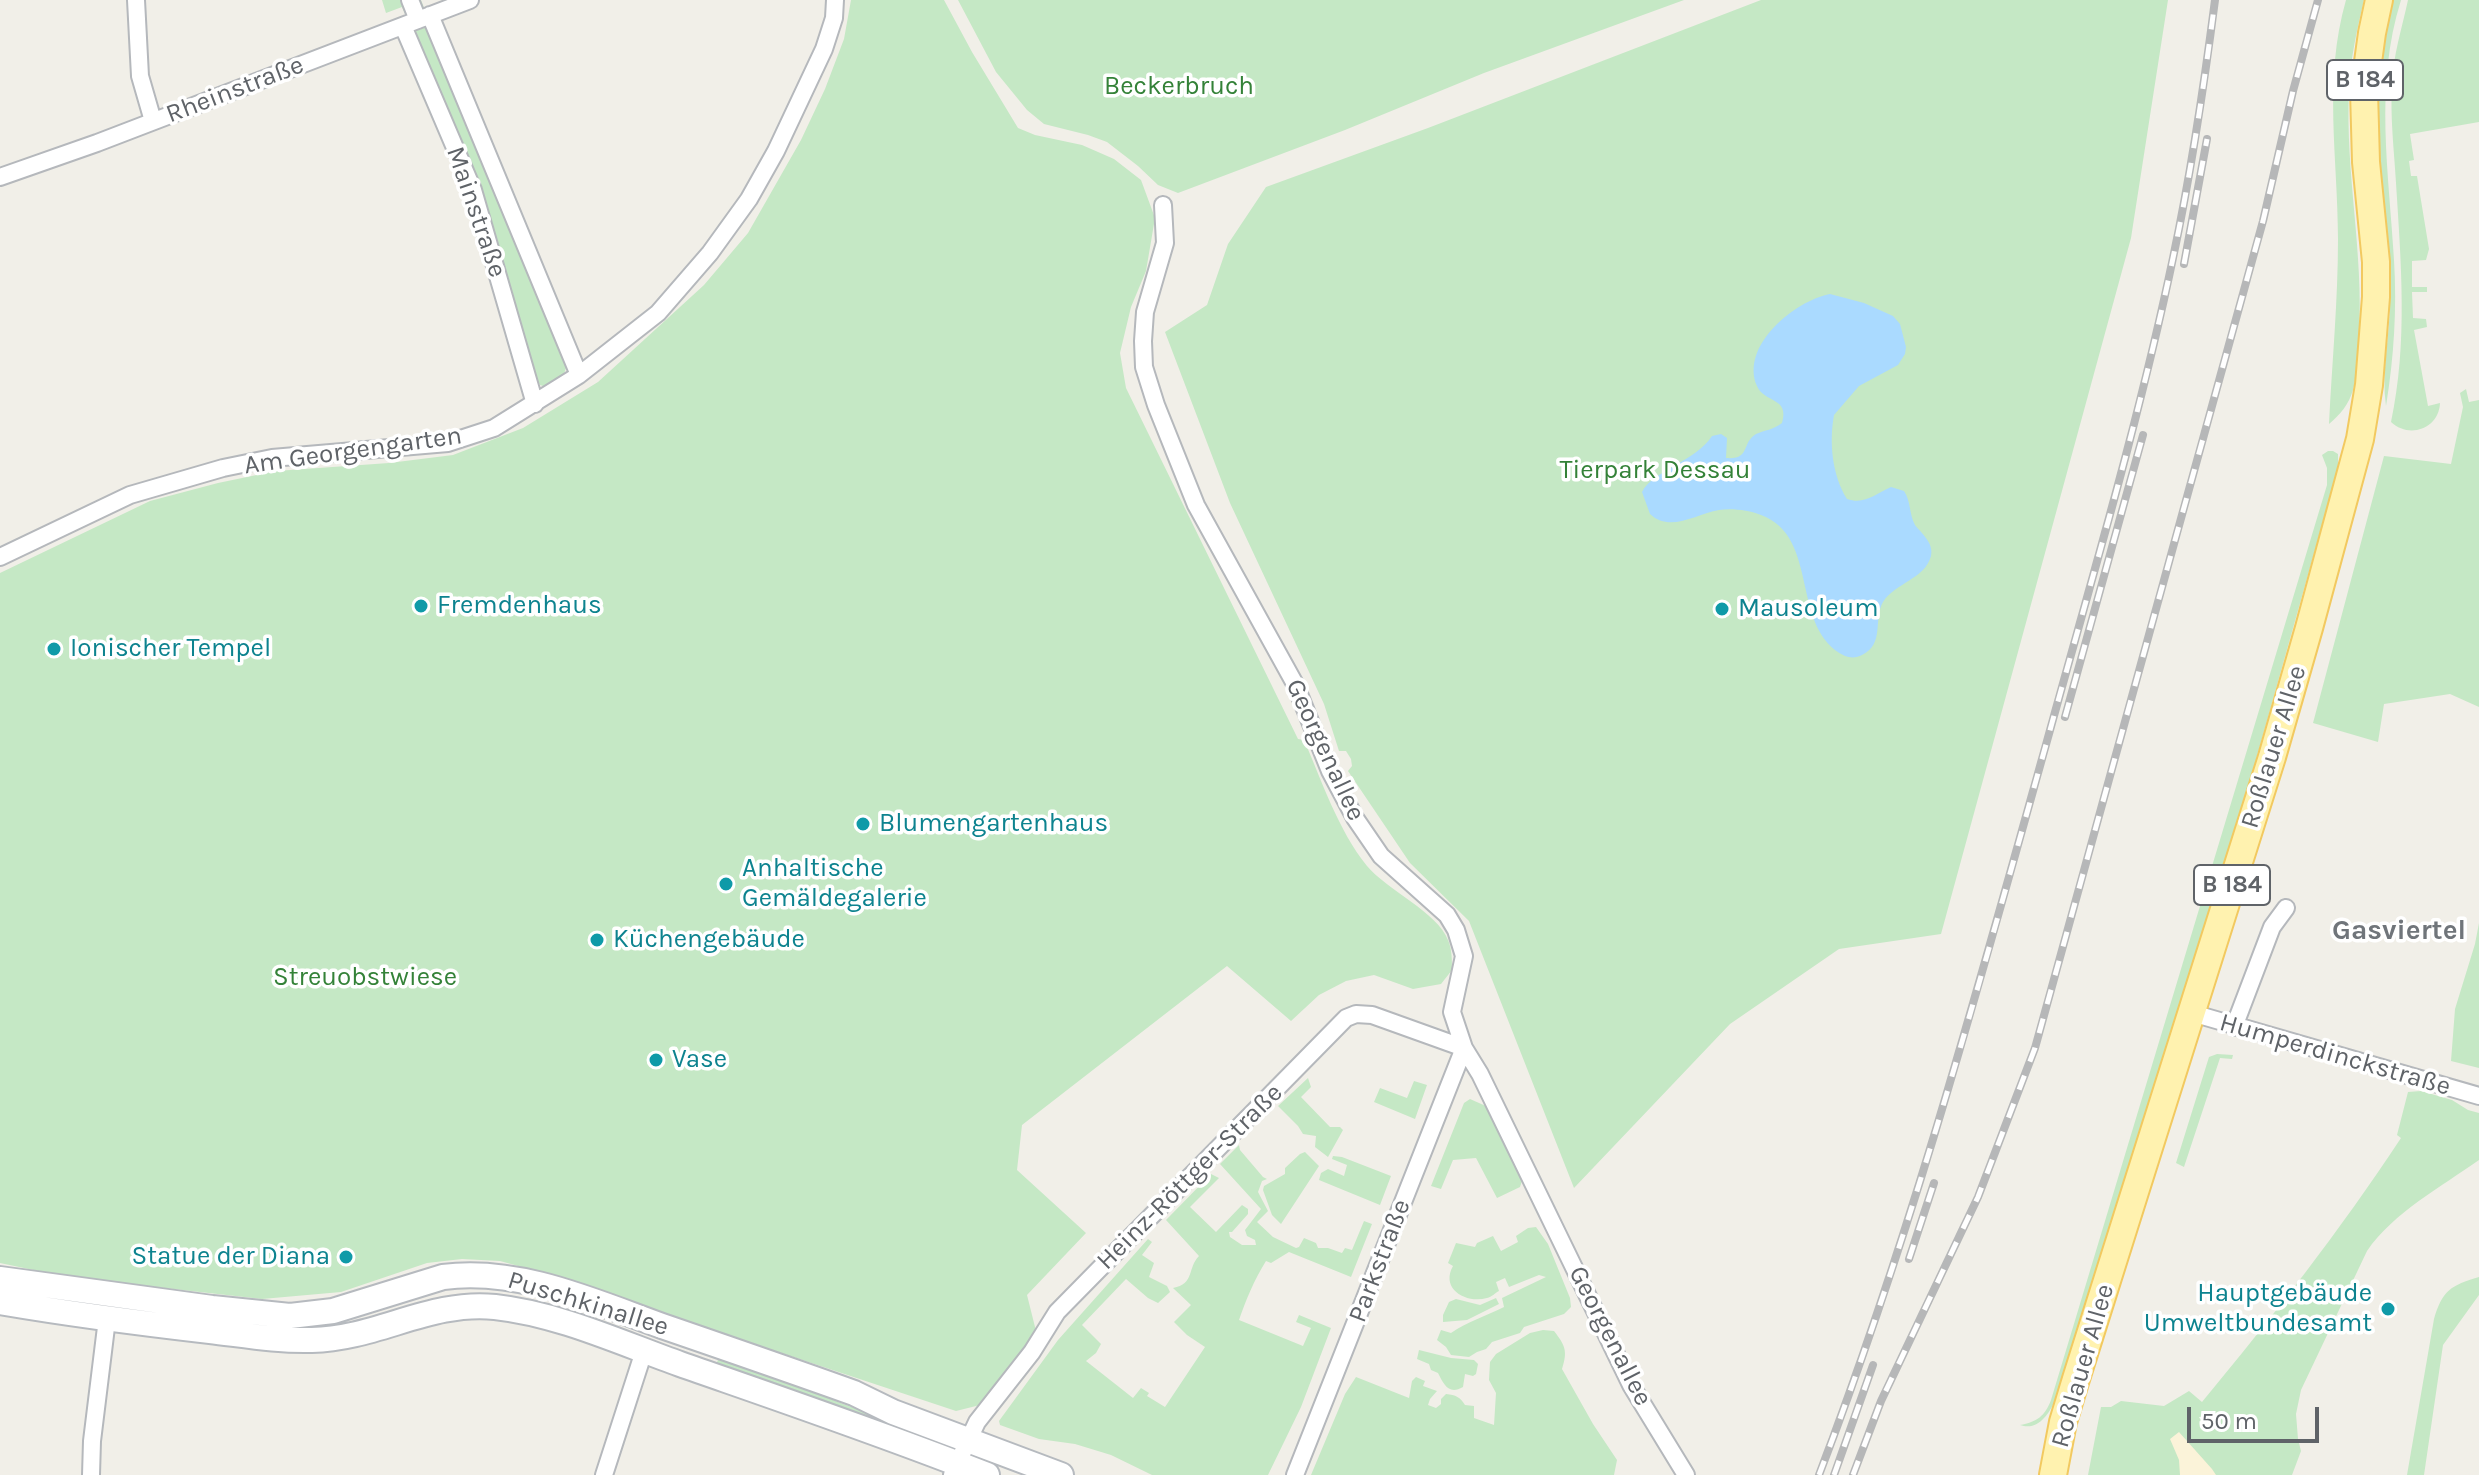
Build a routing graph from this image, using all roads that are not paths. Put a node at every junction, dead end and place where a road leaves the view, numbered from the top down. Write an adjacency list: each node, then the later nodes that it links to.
1 (136, 0): 7 (street)
2 (410, 0): 6 (street, Mainstraße)
3 (470, 0): 6 (street, Rheinstraße)
4 (835, 0): 10 (street, Am Georgengarten)
5 (2379, 0): 14 (main road, Roßlauer Allee / B 184)
6 (417, 20): 7 (street, Rheinstraße); 10 (street, Mainstraße); 11 (street, Mainstraße)
7 (153, 121): 8 (street, Rheinstraße)
8 (0, 177)
9 (1163, 205): 16 (street, Georgenallee)
10 (579, 375): 11 (street, Am Georgengarten)
11 (535, 404): 12 (street, Am Georgengarten)
12 (2, 550)
13 (2286, 908): 15 (street)
14 (2192, 1013): 15 (street, Humperdinckstraße); 29 (main road, Roßlauer Allee / B 184)
15 (2234, 1027): 17 (street, Humperdinckstraße)
16 (1464, 1048): 22 (street, Heinz-Röttger-Straße); 27 (street, Parkstraße); 28 (street, Georgenallee)
17 (2479, 1096)
18 (0, 1279): 22 (main road, Puschkinallee)
19 (0, 1302): 20 (main road, Puschkinallee)
20 (107, 1319): 21 (main road, Puschkinallee); 23 (street)
21 (644, 1351): 22 (main road, Puschkinallee); 24 (street)
22 (959, 1460): 25 (main road, Puschkinallee); 26 (main road, Puschkinallee)
23 (91, 1475)
24 (604, 1475)
25 (987, 1475)
26 (1061, 1475)
27 (1295, 1475)
28 (1686, 1475)
29 (2053, 1475)

